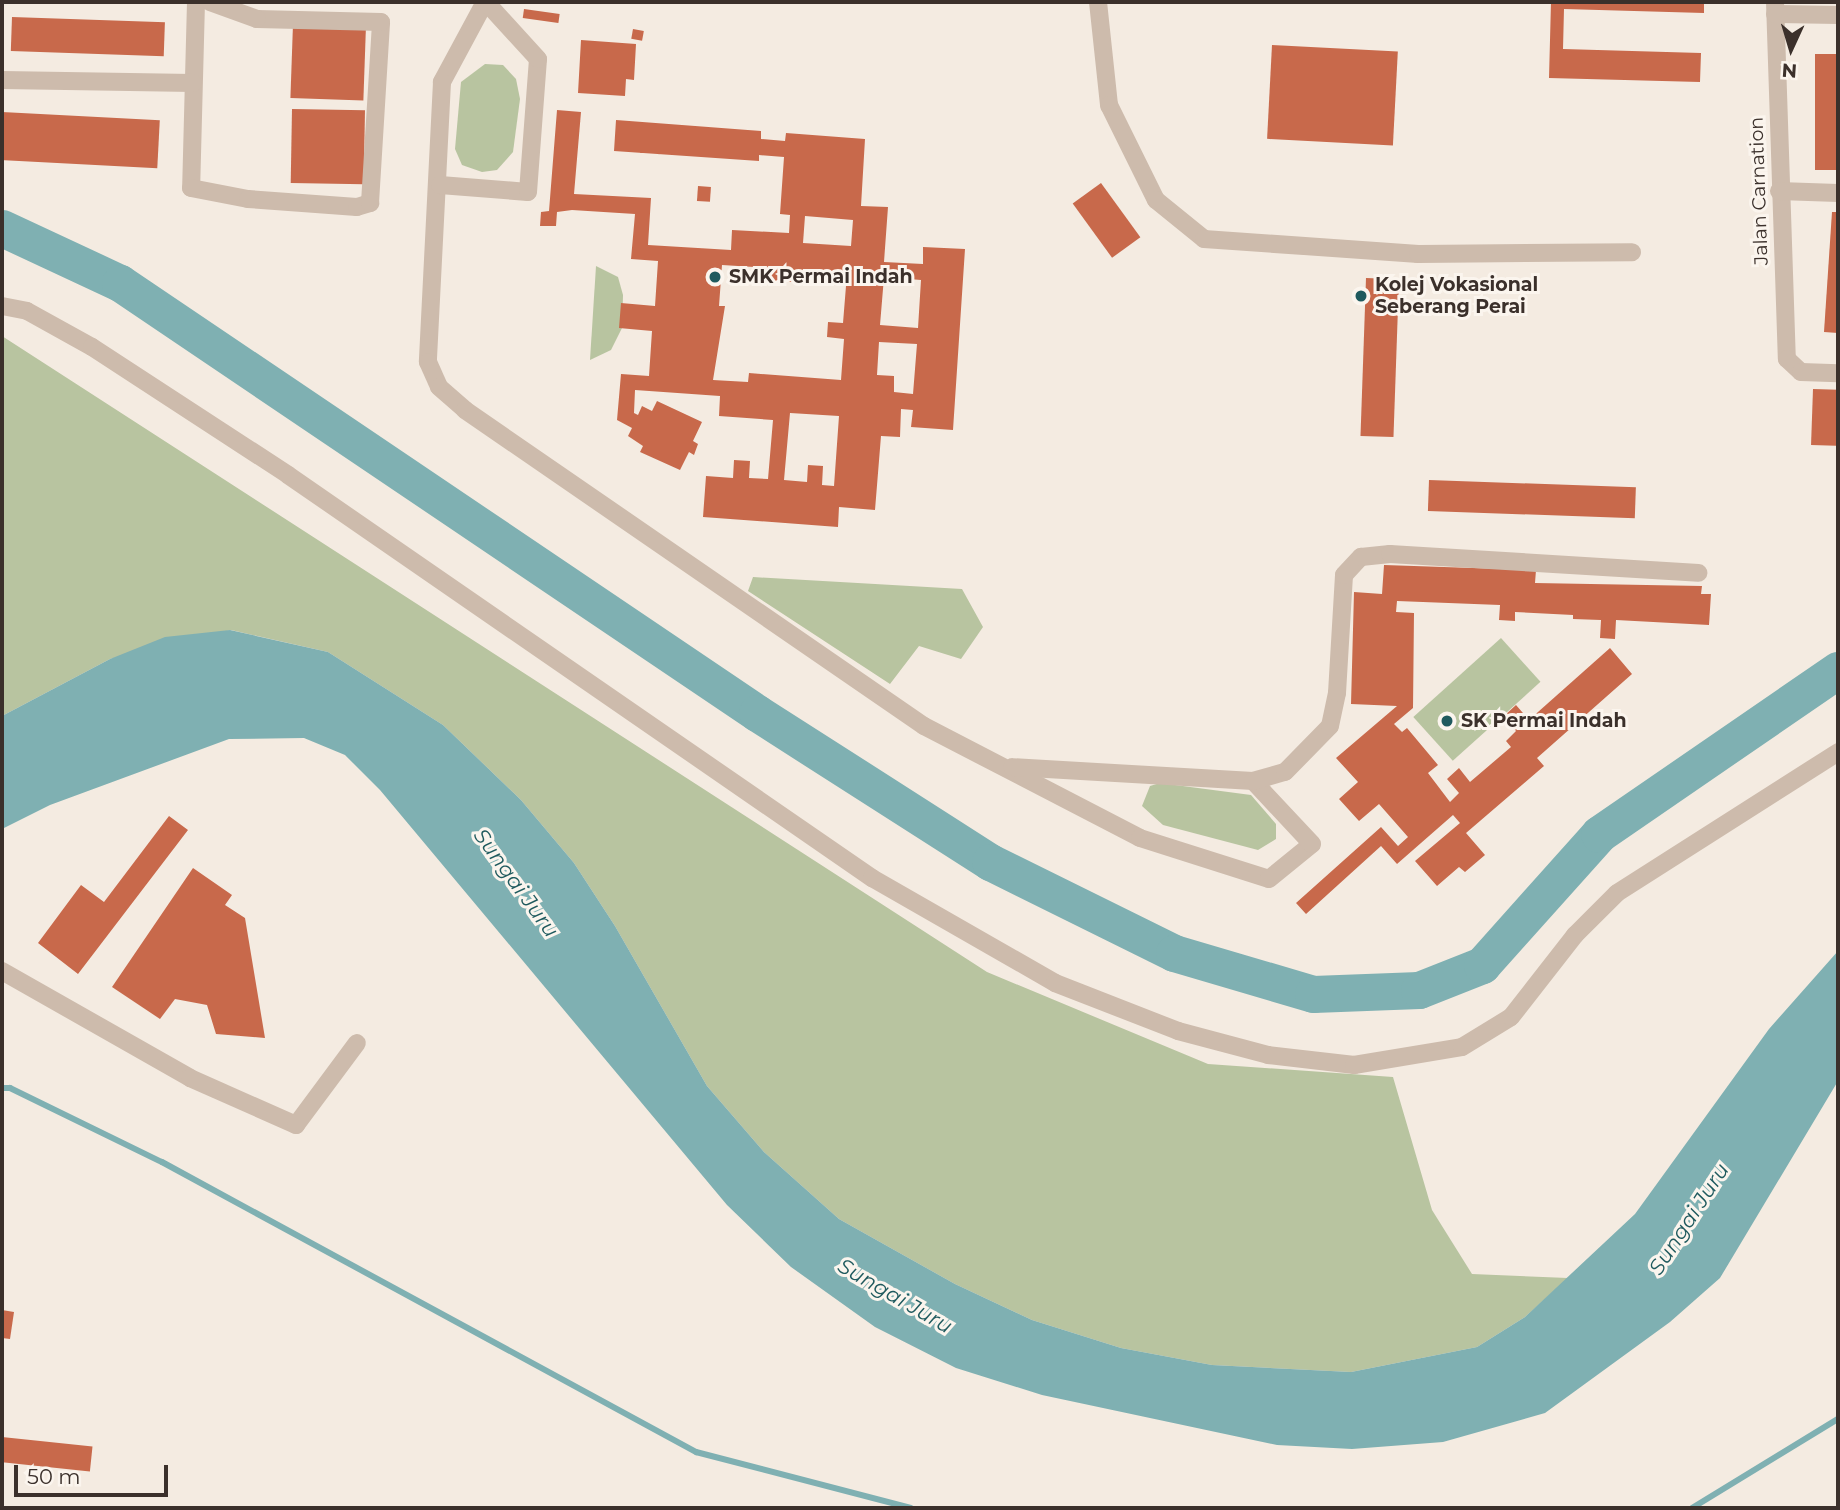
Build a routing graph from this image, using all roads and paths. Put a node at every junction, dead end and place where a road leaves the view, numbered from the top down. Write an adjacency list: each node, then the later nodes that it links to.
1 (196, 2): 8 (street)
2 (209, 2): 8 (street)
3 (485, 2): 9 (street); 9 (street)
4 (1098, 2): 12 (street)
5 (1775, 8): 6 (street); 10 (street, Jalan Carnation)
6 (1838, 15)
7 (2, 80): 8 (street)
8 (193, 83)
9 (439, 185): 17 (street)
10 (1779, 191): 11 (street); 14 (street, Jalan Carnation)
11 (1838, 192)
12 (1632, 252)
13 (2, 306): 16 (street)
14 (1838, 373)
15 (1698, 573): 18 (street)
16 (1838, 752)
17 (1012, 767): 18 (street); 18 (street)
18 (1253, 781)
19 (2, 971): 20 (street)
20 (357, 1043)

